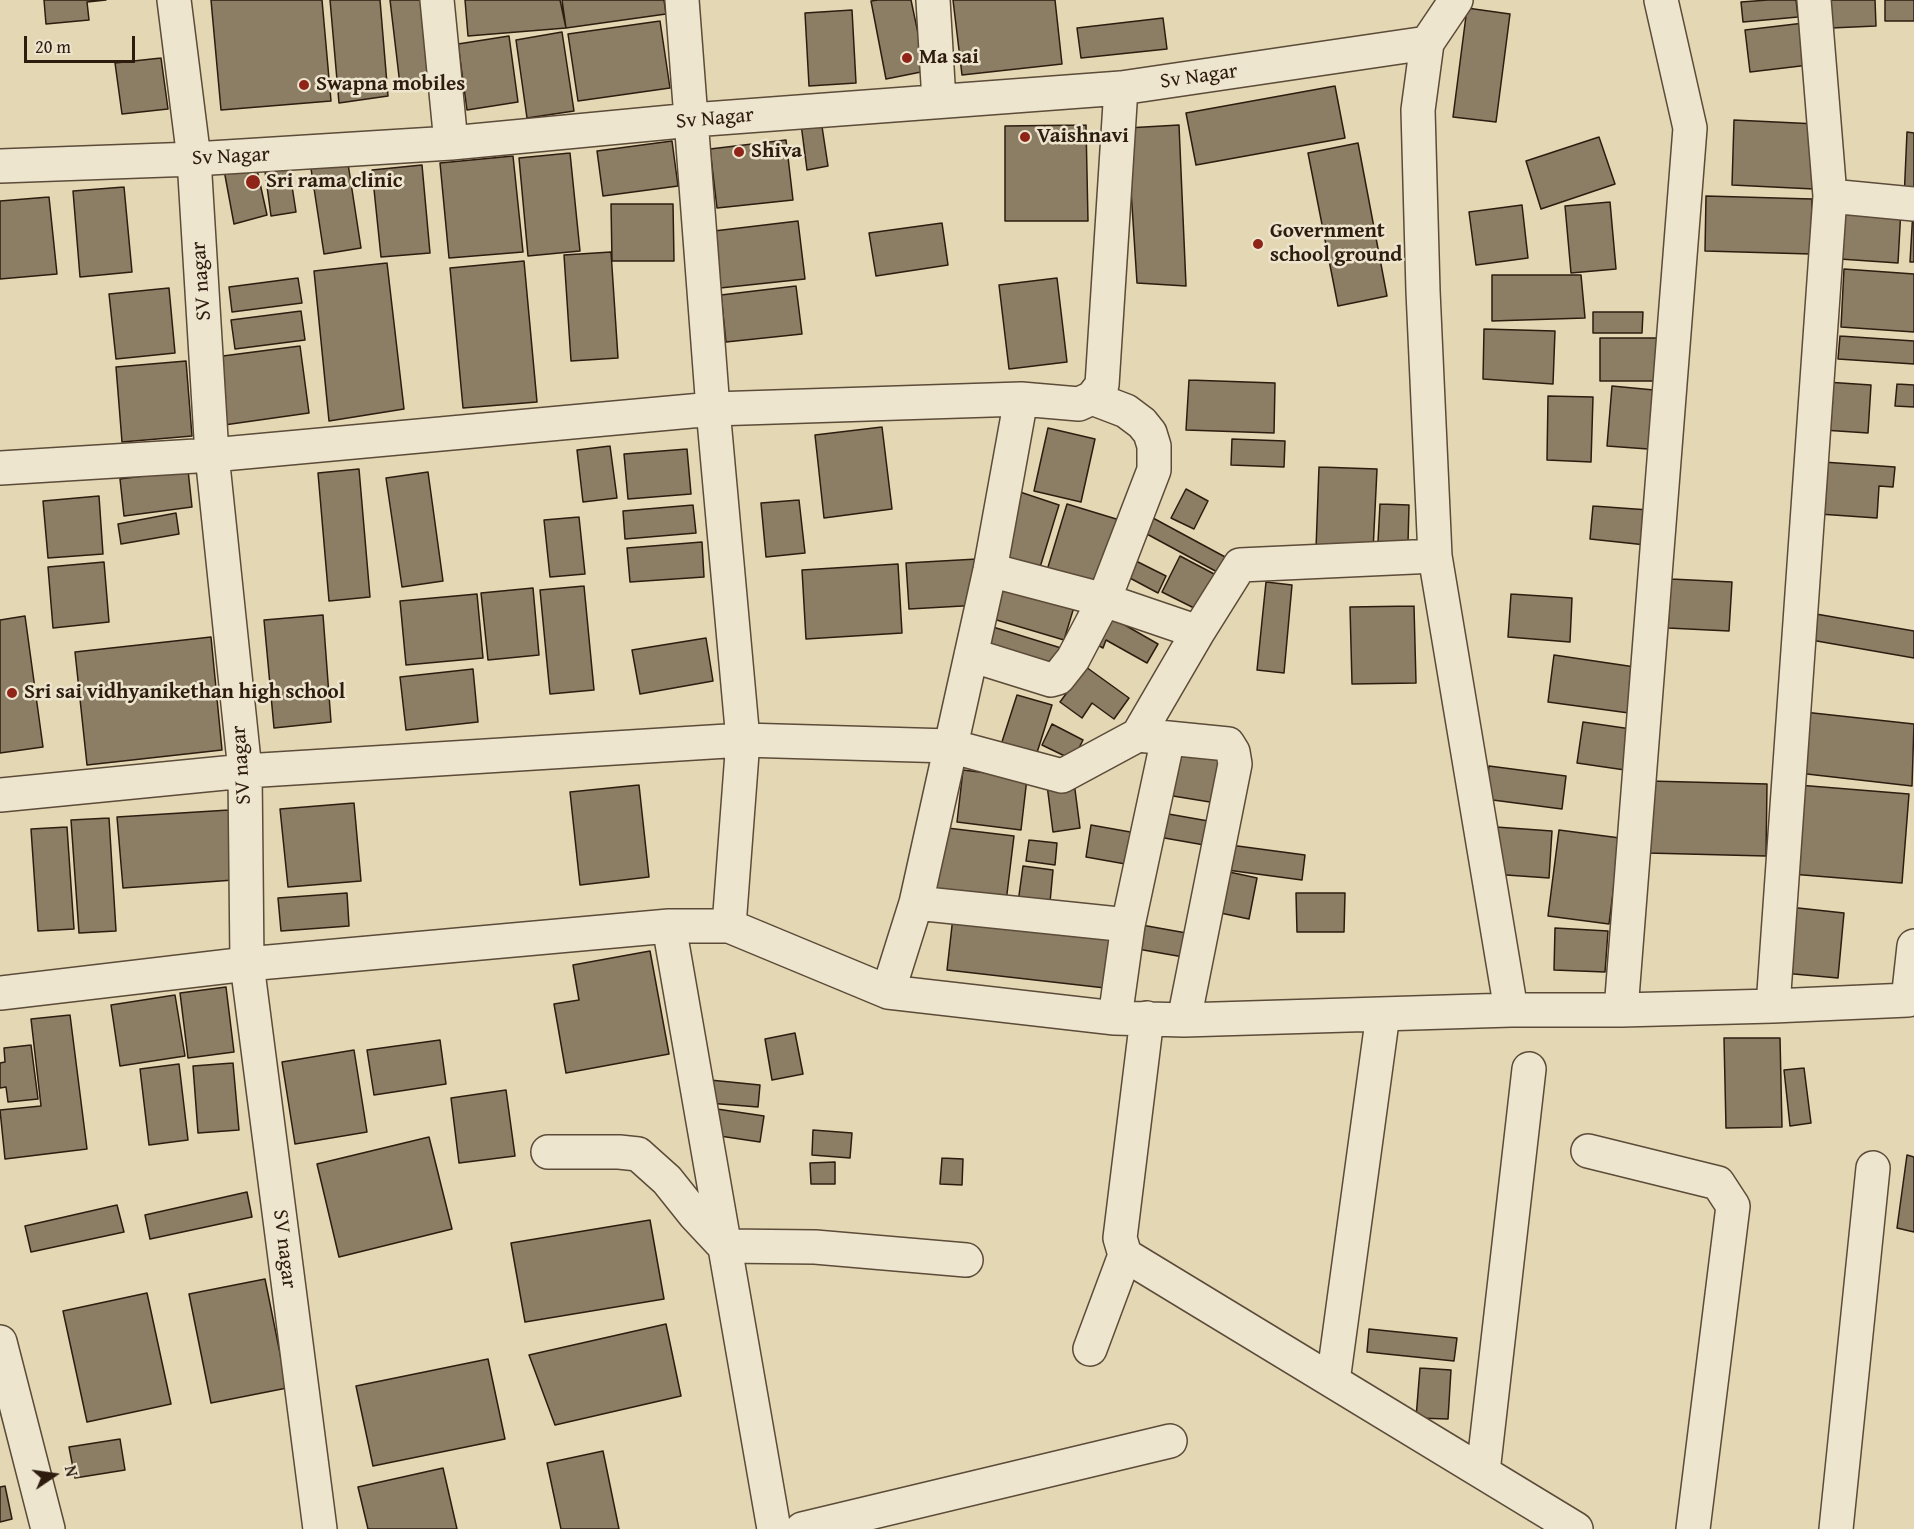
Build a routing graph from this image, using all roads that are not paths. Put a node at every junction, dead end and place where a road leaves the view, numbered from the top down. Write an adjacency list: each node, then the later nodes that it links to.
1 (174, 0): 13 (street, SV nagar)
2 (437, 0): 12 (street)
3 (682, 0): 11 (street)
4 (933, 0): 10 (street)
5 (1456, 0): 8 (street)
6 (1661, 0): 43 (street)
7 (1814, 0): 15 (street)
8 (1427, 43): 9 (street, Sv Nagar); 22 (street)
9 (1121, 88): 10 (street, Sv Nagar); 17 (street)
10 (939, 101): 11 (street, Sv Nagar)
11 (692, 120): 12 (street, Sv Nagar); 19 (street)
12 (451, 143): 13 (street, Sv Nagar)
13 (194, 159): 14 (street, Sv Nagar); 20 (street, SV nagar)
14 (0, 166)
15 (1830, 196): 16 (street); 41 (street)
16 (1914, 204)
17 (1092, 398): 18 (street); 24 (street)
18 (1021, 399): 19 (street); 23 (street)
19 (713, 408): 20 (street); 28 (street)
20 (212, 455): 21 (street); 30 (street, SV nagar)
21 (0, 468)
22 (1435, 556): 25 (street); 42 (street)
23 (990, 570): 24 (street); 26 (street)
24 (1104, 600): 25 (street); 26 (street)
25 (1198, 632): 27 (street)
26 (971, 655): 29 (street)
27 (1153, 736): 29 (street); 33 (street); 47 (street)
28 (743, 740): 29 (street); 30 (street); 35 (street)
29 (950, 746): 32 (street)
30 (244, 771): 31 (street); 37 (street, SV nagar)
31 (0, 795)
32 (916, 903): 33 (street); 38 (street)
33 (1128, 925): 45 (street)
34 (669, 926): 35 (street); 37 (street); 52 (street)
35 (729, 926): 38 (street)
36 (1914, 946): 40 (street)
37 (247, 964): 39 (street); 61 (street, SV nagar)
38 (888, 992): 45 (street)
39 (0, 993)
40 (1911, 999): 41 (street)
41 (1773, 1006): 43 (street)
42 (1511, 1010): 43 (street); 44 (street)
43 (1621, 1010)
44 (1383, 1014): 47 (street); 57 (street)
45 (1115, 1018): 46 (street)
46 (1147, 1018): 47 (street); 53 (street)
47 (1184, 1020)
48 (1529, 1069): 59 (street)
49 (1588, 1151): 65 (street)
50 (548, 1152): 52 (street)
51 (1873, 1168): 66 (street)
52 (724, 1246): 54 (street); 62 (street)
53 (1125, 1255): 56 (street); 57 (street)
54 (966, 1260)
55 (0, 1342): 60 (street)
56 (1090, 1349)
57 (1333, 1381): 59 (street)
58 (1170, 1441): 63 (street)
59 (1483, 1472): 64 (street)
60 (48, 1529)
61 (320, 1529)
62 (774, 1529)
63 (802, 1529)
64 (1575, 1529)
65 (1693, 1529)
66 (1836, 1529)

